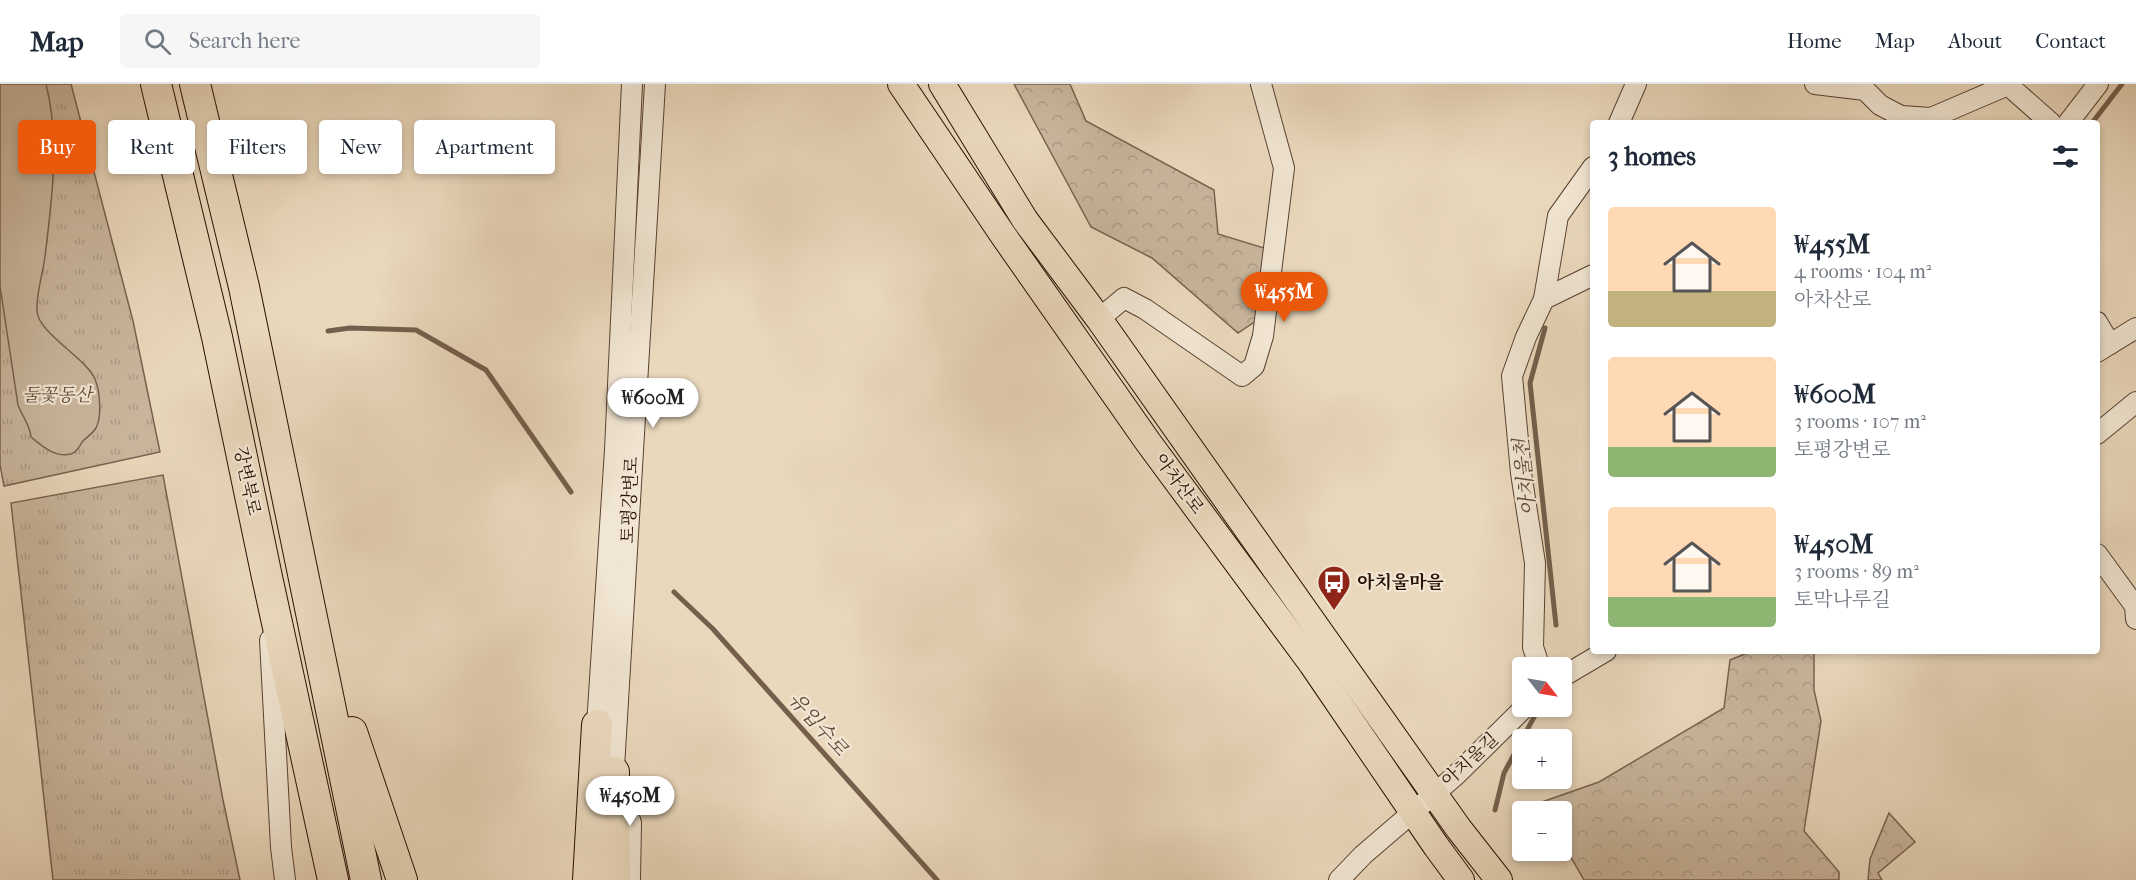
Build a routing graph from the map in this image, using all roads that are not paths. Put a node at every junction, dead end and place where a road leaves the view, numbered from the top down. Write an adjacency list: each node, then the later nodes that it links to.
1 (156, 84): 24 (highway, 강변북로)
2 (195, 84): 25 (highway, 강변북로)
3 (632, 84): 31 (street, 토평강변로)
4 (655, 84): 32 (street, 토평강변로)
5 (901, 84): 34 (main road, 아차산로)
6 (942, 84): 17 (main road, 아차산로)
7 (1262, 84): 17 (street)
8 (1636, 84): 11 (street)
9 (1815, 84): 12 (street)
10 (2098, 84): 13 (street)
11 (1620, 120)
12 (2048, 120)
13 (2070, 120)
14 (1590, 171): 16 (street)
15 (1590, 276): 16 (street)
16 (1544, 299): 28 (street)
17 (1099, 319): 33 (main road, 아차산로)
18 (2136, 328): 20 (street)
19 (2100, 333): 20 (street)
20 (2104, 348)
21 (2136, 402): 22 (street)
22 (2100, 432)
23 (2100, 558): 26 (street)
24 (267, 577): 35 (street); 36 (highway, 강변북로)
25 (311, 609): 37 (highway, 강변북로); 38 (highway)
26 (2136, 620)
27 (1601, 654): 29 (street)
28 (1536, 657)
29 (1572, 671)
30 (1515, 717): 33 (street, 아치울길)
31 (597, 725): 32 (street); 39 (highway)
32 (614, 772): 40 (street, 토평강변로); 41 (highway); 42 (street)
33 (1434, 793): 34 (street, 아치울길); 45 (main road, 아차산로)
34 (1413, 812): 43 (street, 아치울길); 44 (main road, 아차산로)
35 (285, 880)
36 (333, 880)
37 (366, 880)
38 (402, 880)
39 (588, 880)
40 (608, 880)
41 (615, 880)
42 (630, 880)
43 (1339, 880)
44 (1461, 880)
45 (1498, 880)

